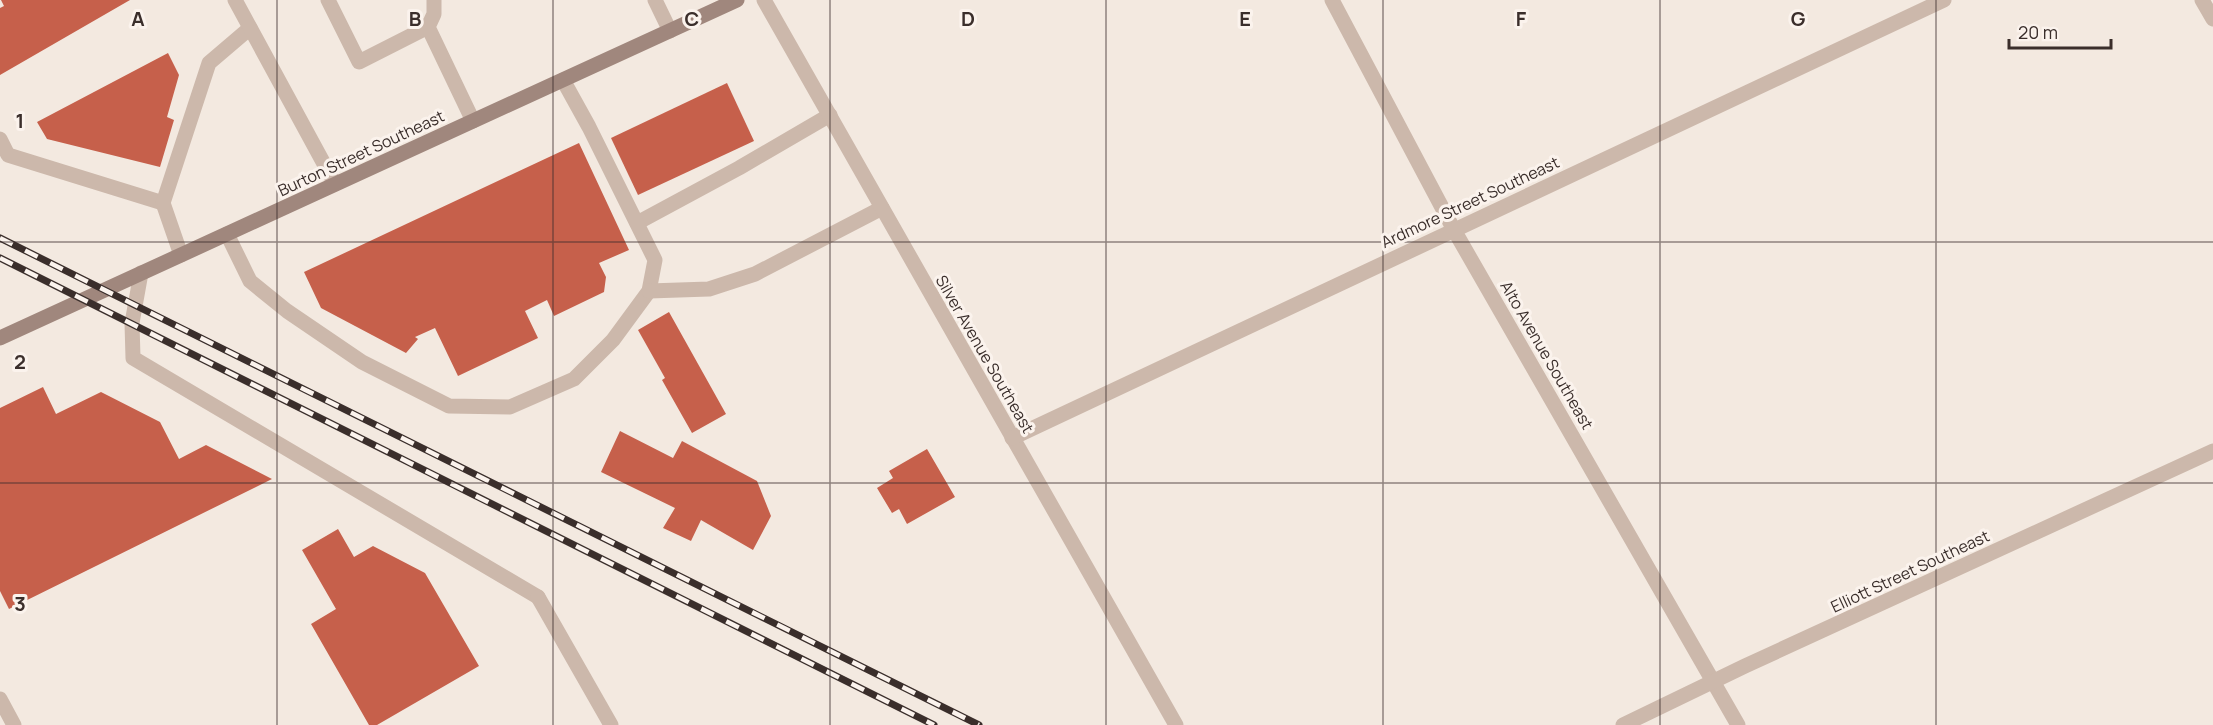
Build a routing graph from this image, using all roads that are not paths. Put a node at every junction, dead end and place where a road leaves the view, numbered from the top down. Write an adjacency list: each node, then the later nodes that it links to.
1 (235, 0): 12 (street)
2 (328, 0): 11 (street)
3 (434, 0): 11 (street)
4 (655, 0): 13 (street)
5 (737, 0): 13 (main road, Burton Street Southeast)
6 (764, 0): 15 (street, Silver Avenue Southeast)
7 (1332, 0): 22 (street, Alto Avenue Southeast)
8 (1944, 0): 22 (street, Ardmore Street Southeast)
9 (2202, 0): 10 (street)
10 (2213, 19)
11 (428, 27): 16 (street)
12 (250, 28): 18 (street); 19 (street)
13 (670, 31): 14 (main road, Burton Street Southeast)
14 (563, 80): 16 (main road, Burton Street Southeast); 21 (street)
15 (830, 116): 20 (street, Silver Avenue Southeast); 21 (street)
16 (473, 121): 18 (main road, Burton Street Southeast)
17 (0, 139): 19 (street)
18 (334, 184): 23 (main road, Burton Street Southeast)
19 (163, 203): 24 (street)
20 (882, 208): 26 (street); 28 (street, Silver Avenue Southeast)
21 (637, 223): 26 (street)
22 (1454, 230): 28 (street, Ardmore Street Southeast); 30 (street, Alto Avenue Southeast)
23 (227, 234): 24 (main road, Burton Street Southeast); 26 (street)
24 (181, 255): 25 (main road, Burton Street Southeast)
25 (141, 273): 27 (main road, Burton Street Southeast); 33 (street)
26 (649, 291)
27 (0, 338)
28 (1012, 438): 34 (street, Silver Avenue Southeast)
29 (2213, 451): 30 (street, Elliott Street Southeast)
30 (1714, 681): 35 (street, Elliott Street Southeast); 36 (street, Alto Avenue Southeast)
31 (0, 699): 32 (street)
32 (14, 725)
33 (611, 725)
34 (1176, 725)
35 (1623, 725)
36 (1738, 725)

